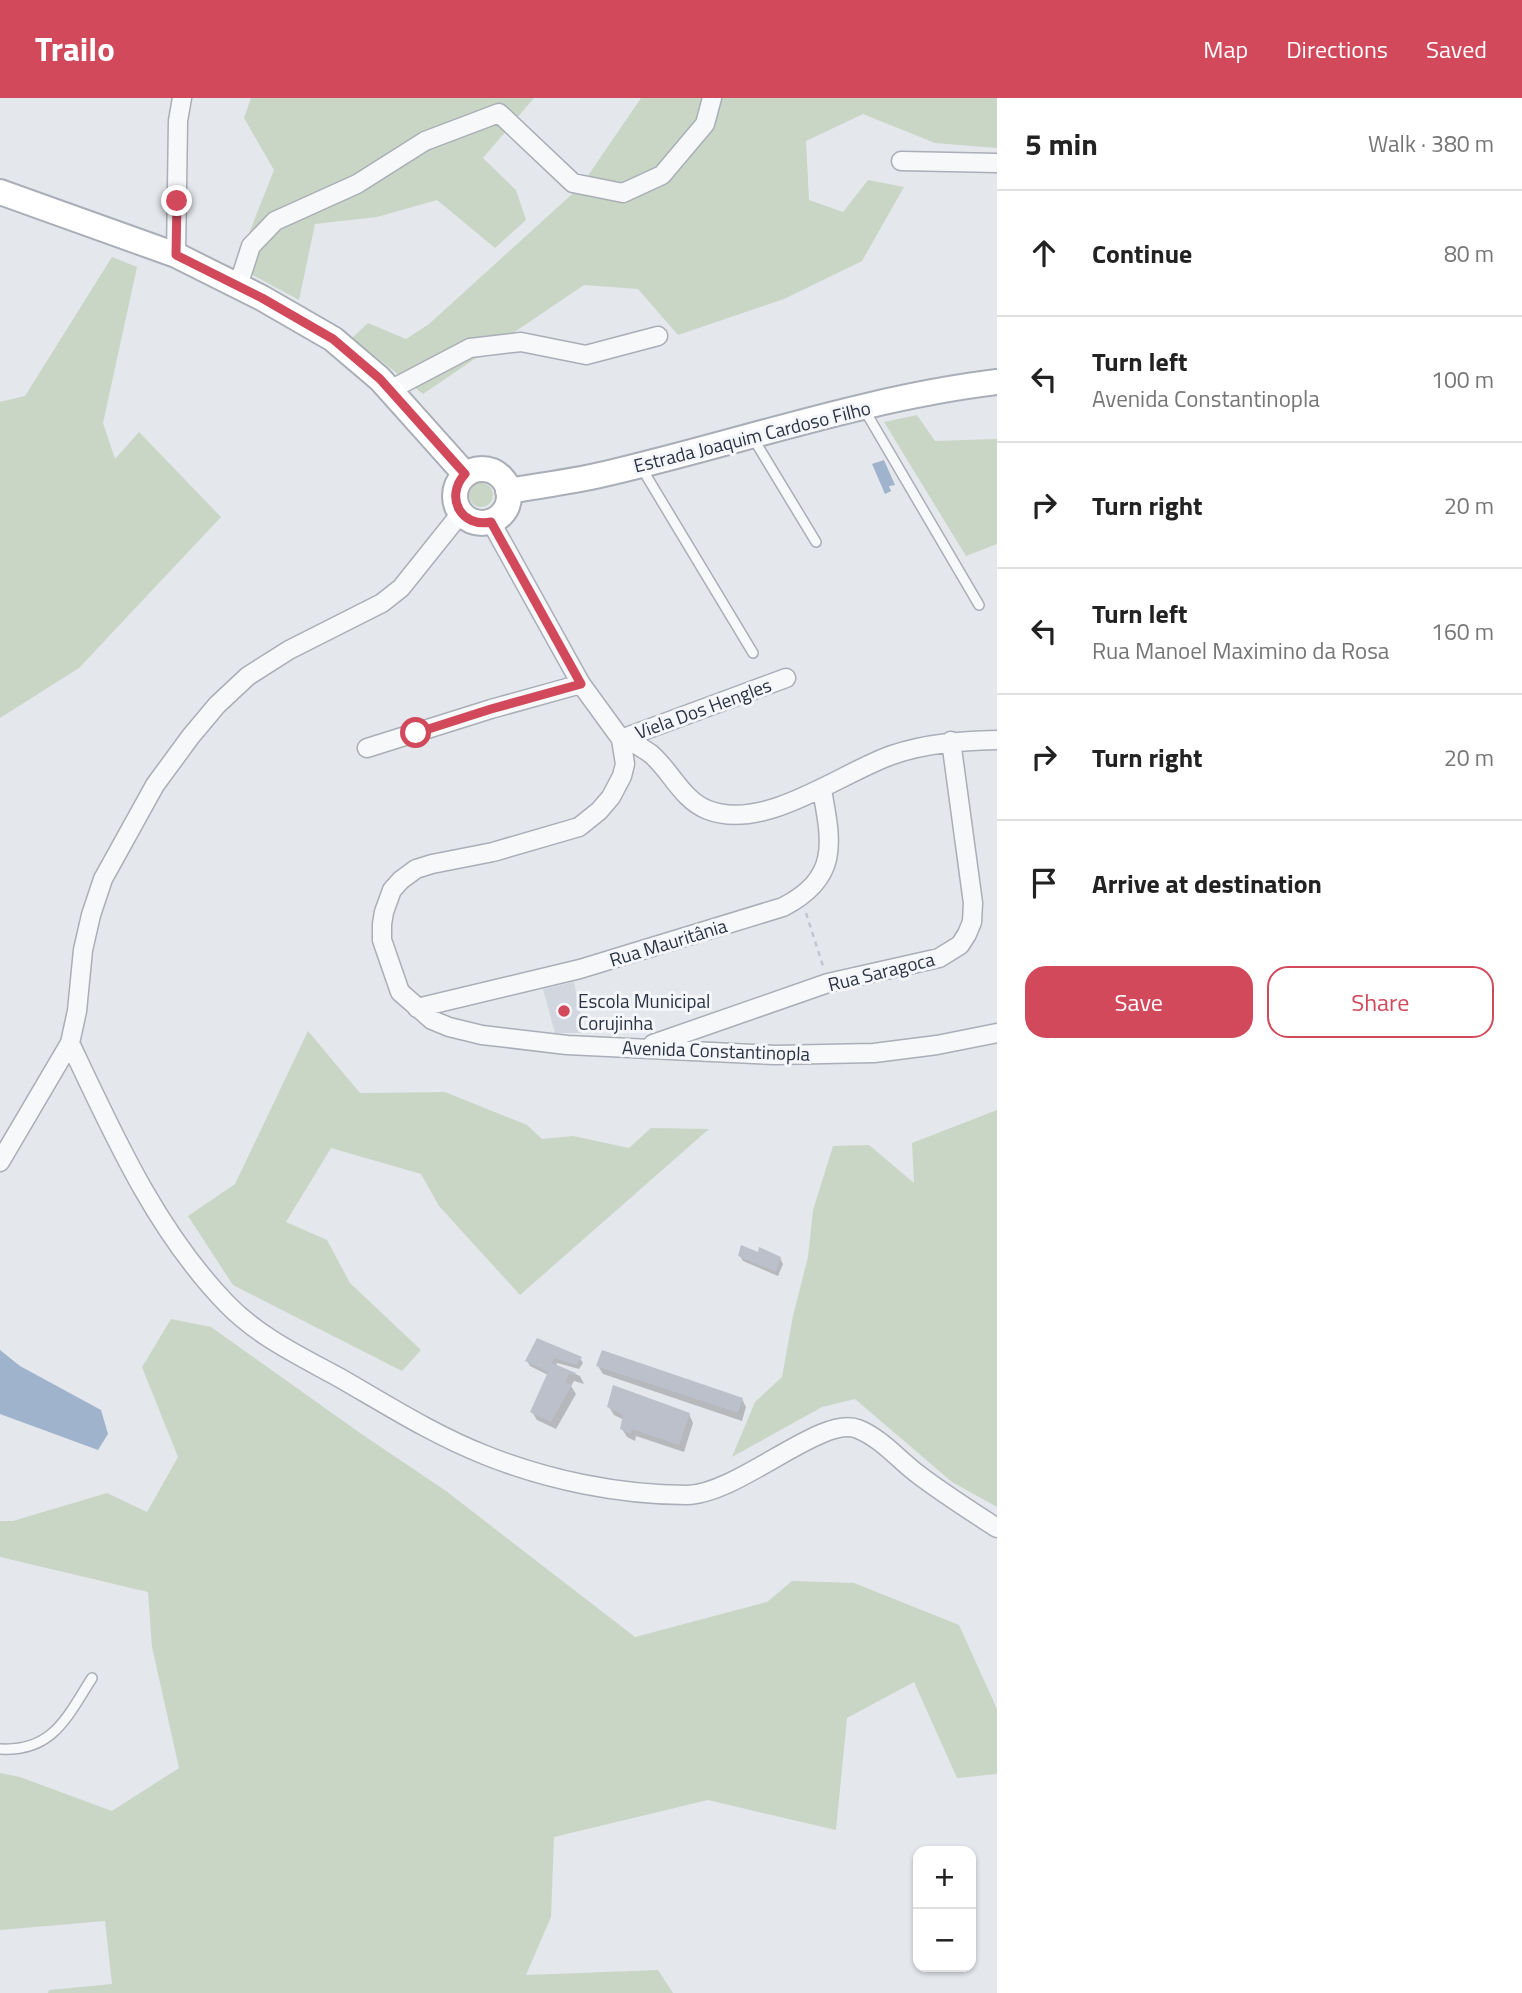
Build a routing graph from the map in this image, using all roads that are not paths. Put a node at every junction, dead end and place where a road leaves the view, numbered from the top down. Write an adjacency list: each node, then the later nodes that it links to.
1 (182, 98): 6 (street)
2 (712, 98): 7 (street)
3 (901, 161): 4 (street)
4 (997, 163)
5 (0, 192): 6 (street)
6 (176, 255): 7 (street)
7 (238, 286): 10 (street)
8 (658, 337): 10 (street)
9 (997, 382): 11 (street, Estrada Joaquim Cardoso Filho)
10 (390, 390): 14 (street)
11 (863, 407): 12 (street, Estrada Joaquim Cardoso Filho); 19 (lane)
12 (752, 436): 13 (street, Estrada Joaquim Cardoso Filho); 18 (lane)
13 (640, 465): 15 (street, Estrada Joaquim Cardoso Filho); 20 (lane)
14 (465, 474): 15 (street); 16 (street)
15 (508, 491): 17 (street)
16 (461, 513): 17 (street); 30 (street)
17 (491, 522): 22 (street)
18 (816, 542)
19 (979, 605)
20 (753, 653)
21 (786, 678): 23 (street, Viela Dos Hengles)
22 (581, 684): 23 (street); 26 (street)
23 (622, 738): 27 (street); 28 (street, Avenida Constantinopla)
24 (997, 740): 25 (street)
25 (951, 741): 27 (street); 31 (street, Rua Saragoca)
26 (367, 748)
27 (822, 790): 28 (street, Rua Mauritânia)
28 (417, 1008): 31 (street, Avenida Constantinopla)
29 (997, 1033): 31 (street, Avenida Constantinopla)
30 (69, 1043): 32 (street); 33 (street)
31 (644, 1047)
32 (0, 1162)
33 (997, 1528)
34 (92, 1678): 35 (lane)
35 (0, 1749)

